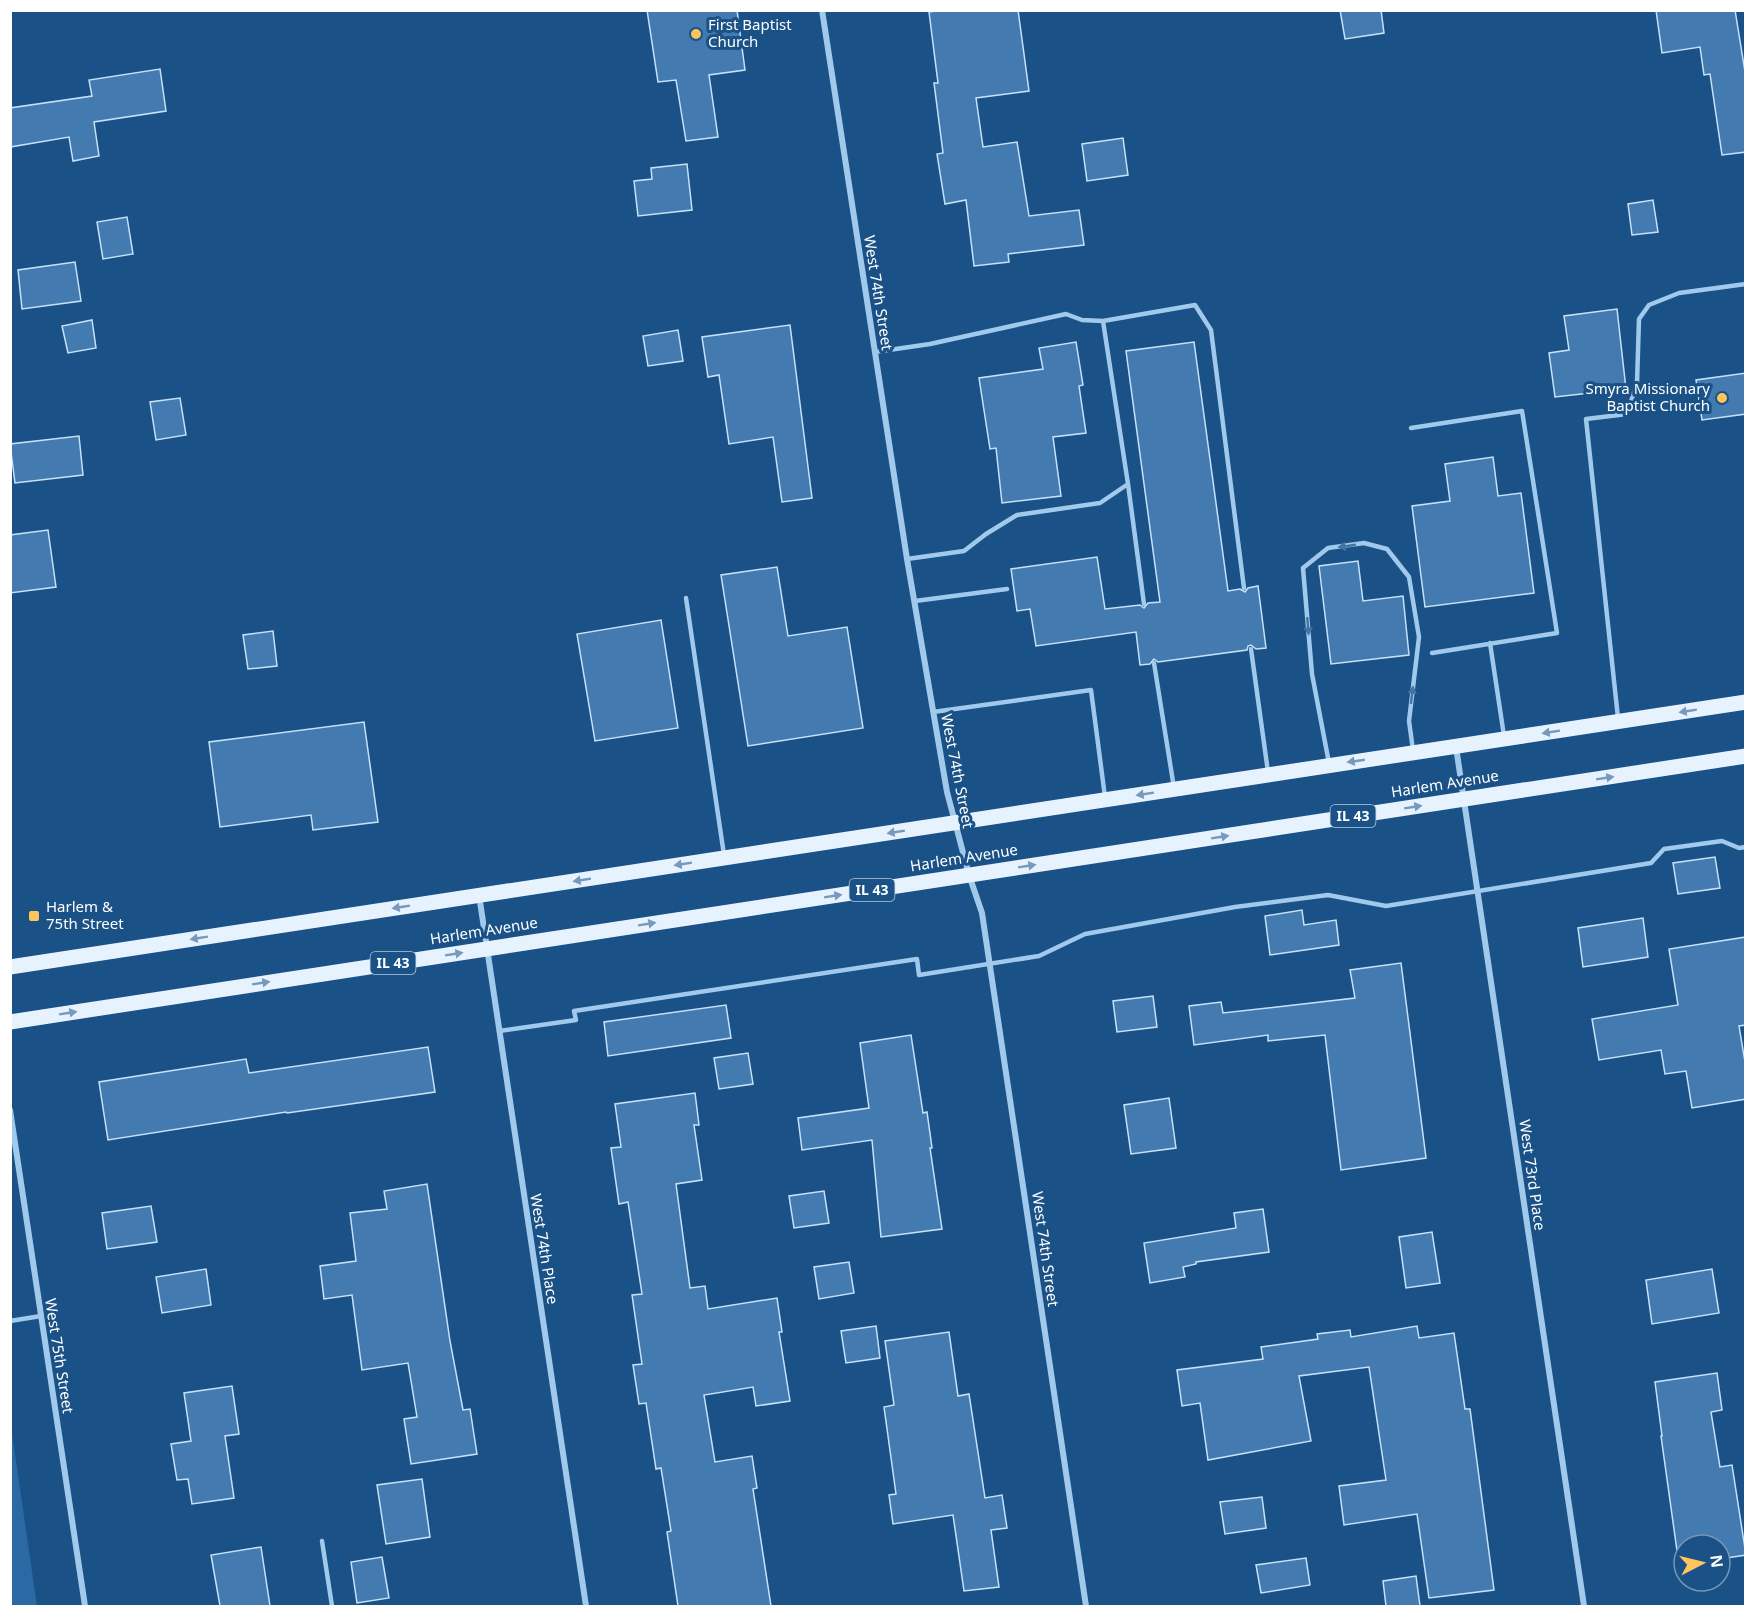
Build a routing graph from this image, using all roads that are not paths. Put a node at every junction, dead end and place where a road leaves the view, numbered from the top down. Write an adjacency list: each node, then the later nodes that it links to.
1 (822, 10): 4 (street, West 74th Street)
2 (1746, 284): 19 (lane)
3 (1103, 321): 4 (lane); 6 (lane); 8 (lane)
4 (875, 352): 7 (street, West 74th Street)
5 (1411, 428): 13 (lane)
6 (1128, 484): 7 (lane); 12 (lane)
7 (907, 559): 11 (street, West 74th Street)
8 (1244, 588)
9 (1006, 589): 11 (lane)
10 (686, 598): 31 (lane)
11 (915, 601): 18 (street, West 74th Street)
12 (1144, 604)
13 (1490, 643): 15 (lane); 20 (lane)
14 (1251, 649): 25 (lane)
15 (1432, 653)
16 (1154, 663): 26 (lane)
17 (1746, 702): 19 (main road, one-way to 19)
18 (933, 712): 28 (lane); 29 (street, West 74th Street)
19 (1618, 721): 20 (main road, one-way to 20)
20 (1504, 739): 21 (main road)
21 (1456, 746): 22 (main road); 27 (street, West 73rd Place)
22 (1413, 753): 24 (main road, one-way to 24); 24 (lane, one-way to 24)
23 (1746, 756): 27 (main road, Harlem Avenue / IL 43, one-way to 23)
24 (1329, 765): 25 (main road)
25 (1268, 775): 26 (main road)
26 (1174, 789): 28 (main road, one-way to 28)
27 (1464, 799): 32 (main road, Harlem Avenue / IL 43, one-way to 27); 33 (street, West 73rd Place)
28 (1106, 800): 29 (main road)
29 (954, 823): 31 (main road, one-way to 31); 32 (street, West 74th Street)
30 (1746, 847): 33 (lane)
31 (724, 858): 34 (main road, one-way to 34)
32 (969, 875): 35 (main road, Harlem Avenue / IL 43, one-way to 32); 36 (street, West 74th Street)
33 (1477, 890): 36 (lane); 48 (street, West 73rd Place)
34 (479, 896): 35 (street, West 74th Place); 37 (main road, one-way to 37)
35 (487, 949): 38 (main road, Harlem Avenue / IL 43, one-way to 35); 39 (street, West 74th Place)
36 (990, 965): 39 (lane); 47 (street, West 74th Street)
37 (10, 967)
38 (10, 1022)
39 (499, 1031): 46 (street, West 74th Place)
40 (10, 1110): 41 (street, West 75th Street)
41 (41, 1316): 42 (lane); 44 (street, West 75th Street)
42 (10, 1321)
43 (322, 1541): 45 (lane)
44 (84, 1606)
45 (332, 1606)
46 (586, 1606)
47 (1086, 1606)
48 (1584, 1606)

